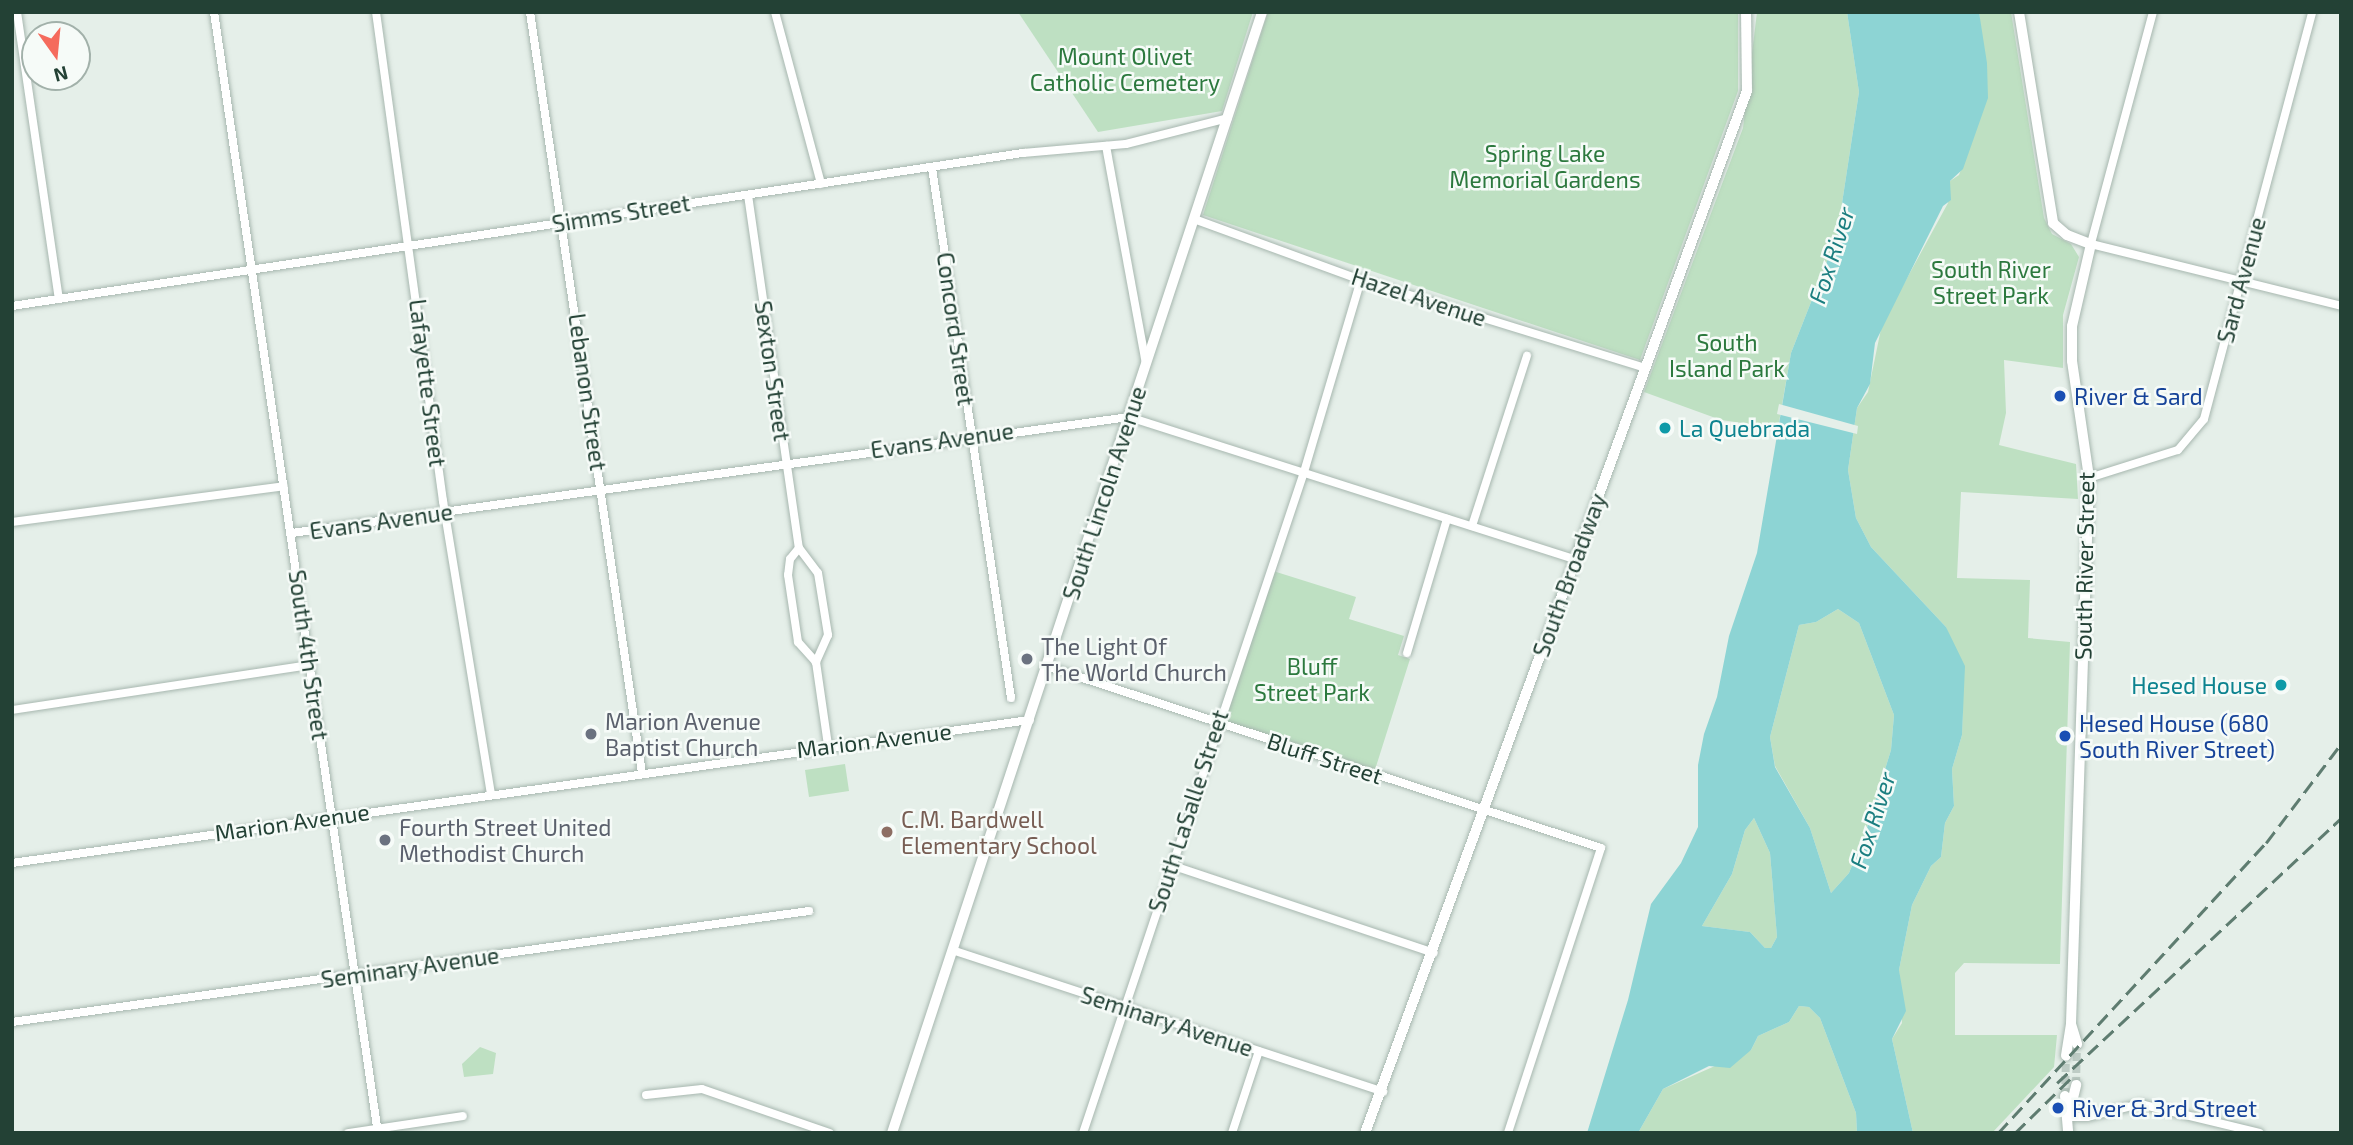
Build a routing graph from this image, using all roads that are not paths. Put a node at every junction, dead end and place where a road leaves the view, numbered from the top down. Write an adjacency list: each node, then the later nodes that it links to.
1 (17, 12): 23 (street)
2 (376, 12): 19 (street, Lafayette Street)
3 (530, 12): 17 (street, Lebanon Street)
4 (775, 12): 14 (street)
5 (1262, 12): 11 (street, South Lincoln Avenue)
6 (1746, 12): 28 (street, South Broadway)
7 (2019, 12): 18 (street)
8 (2153, 12): 18 (street)
9 (2312, 12): 22 (street, Sard Avenue)
10 (217, 13): 20 (street, South 4th Street)
11 (1228, 118): 12 (street, Simms Street); 16 (street, South Lincoln Avenue)
12 (1106, 146): 13 (street, Simms Street); 27 (street)
13 (932, 168): 14 (street, Simms Street); 30 (street, Concord Street)
14 (821, 184): 15 (street, Simms Street)
15 (748, 195): 17 (street, Simms Street); 31 (street, Sexton Street)
16 (1194, 219): 21 (street, Hazel Avenue); 27 (street, South Lincoln Avenue)
17 (564, 222): 19 (street, Simms Street); 35 (street, Lebanon Street)
18 (2091, 244): 22 (street); 33 (street, South River Street)
19 (410, 246): 20 (street, Simms Street); 36 (street, Lafayette Street)
20 (254, 270): 23 (street, Simms Street); 34 (street, South 4th Street)
21 (1361, 280): 28 (street, Hazel Avenue); 32 (street, South LaSalle Street)
22 (2241, 280): 25 (street); 33 (street, Sard Avenue)
23 (59, 299): 24 (street, Simms Street)
24 (12, 306)
25 (2341, 306)
26 (1527, 356): 39 (street)
27 (1146, 363): 29 (street, South Lincoln Avenue)
28 (1646, 368): 42 (street, South Broadway)
29 (1129, 416): 30 (street, Evans Avenue); 32 (street, Evans Avenue); 46 (street, South Lincoln Avenue)
30 (971, 436): 31 (street, Evans Avenue); 47 (street, Concord Street)
31 (786, 461): 35 (street, Evans Avenue); 41 (street, Sexton Street)
32 (1304, 472): 37 (street, Evans Avenue); 50 (street, South LaSalle Street)
33 (2089, 478): 64 (street, South River Street)
34 (284, 486): 38 (street); 40 (street, South 4th Street)
35 (603, 491): 36 (street, Evans Avenue); 52 (street, Lebanon Street)
36 (444, 513): 40 (street, Evans Avenue); 53 (street, Lafayette Street)
37 (1447, 519): 39 (street, Evans Avenue); 43 (street)
38 (12, 522)
39 (1472, 526): 42 (street, Evans Avenue)
40 (292, 533): 45 (street, South 4th Street)
41 (799, 548): 44 (street, Sexton Street); 44 (street, Sexton Street)
42 (1575, 559): 54 (street, South Broadway)
43 (1407, 653)
44 (816, 662): 51 (street, Sexton Street)
45 (311, 665): 48 (street); 55 (street, South 4th Street)
46 (1049, 667): 49 (street, South Lincoln Avenue); 50 (street, Bluff Street)
47 (1011, 698)
48 (12, 710)
49 (1030, 720): 51 (street, Marion Avenue); 59 (street, South Lincoln Avenue)
50 (1217, 723): 54 (street, Bluff Street); 57 (street, South LaSalle Street)
51 (828, 745): 52 (street, Marion Avenue)
52 (642, 773): 53 (street, Marion Avenue)
53 (491, 794): 55 (street, Marion Avenue)
54 (1482, 809): 60 (street, South Broadway); 82 (street, Bluff Street)
55 (333, 815): 56 (street, Marion Avenue); 61 (street, South 4th Street)
56 (12, 863)
57 (1171, 865): 60 (street); 62 (street, South LaSalle Street)
58 (808, 911): 61 (street, Seminary Avenue)
59 (952, 950): 62 (street, Seminary Avenue); 78 (street, South Lincoln Avenue)
60 (1434, 953): 69 (street, South Broadway)
61 (355, 975): 63 (street, Seminary Avenue); 75 (street, South 4th Street)
62 (1124, 1006): 66 (street, Seminary Avenue); 79 (street, South LaSalle Street)
63 (12, 1022)
64 (2071, 1024): 65 (street, South River Street); 67 (street, South River Street)
65 (2077, 1044)
66 (1259, 1051): 69 (street, Seminary Avenue); 80 (street)
67 (2066, 1056)
68 (2076, 1085): 73 (street)
69 (1383, 1092): 81 (street, South Broadway)
70 (646, 1094): 77 (street)
71 (2065, 1096): 73 (street)
72 (463, 1116): 75 (street)
73 (2068, 1117): 74 (street); 83 (street)
74 (2214, 1121): 84 (street); 85 (street)
75 (378, 1131): 76 (street)
76 (348, 1133)
77 (830, 1133)
78 (892, 1133)
79 (1083, 1133)
80 (1232, 1133)
81 (1365, 1133)
82 (1508, 1133)
83 (2068, 1133)
84 (2211, 1133)
85 (2260, 1133)

